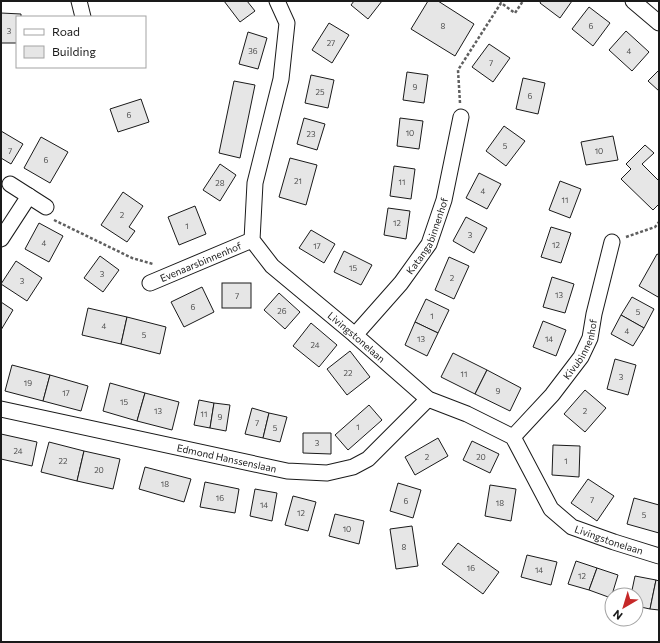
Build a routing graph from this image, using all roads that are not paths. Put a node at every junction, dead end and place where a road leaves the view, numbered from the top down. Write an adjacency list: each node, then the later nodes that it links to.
1 (79, 1): 4 (street)
2 (278, 1): 11 (street)
3 (634, 1): 5 (street)
4 (83, 16)
5 (659, 23)
6 (461, 117): 14 (street, Katangabinnenhof)
7 (10, 184): 8 (street)
8 (29, 196): 9 (street); 10 (street)
9 (46, 207)
10 (1, 239)
11 (252, 240): 13 (street, Evenaarsbinnenhof); 14 (street, Livingstonelaan)
12 (612, 242): 17 (street, Kivubinnenhof)
13 (150, 283)
14 (355, 335): 15 (street, Livingstonelaan)
15 (428, 399): 16 (street, Edmond Hanssenslaan); 17 (street, Livingstonelaan)
16 (1, 409)
17 (513, 437): 18 (street, Livingstonelaan)
18 (659, 556)

